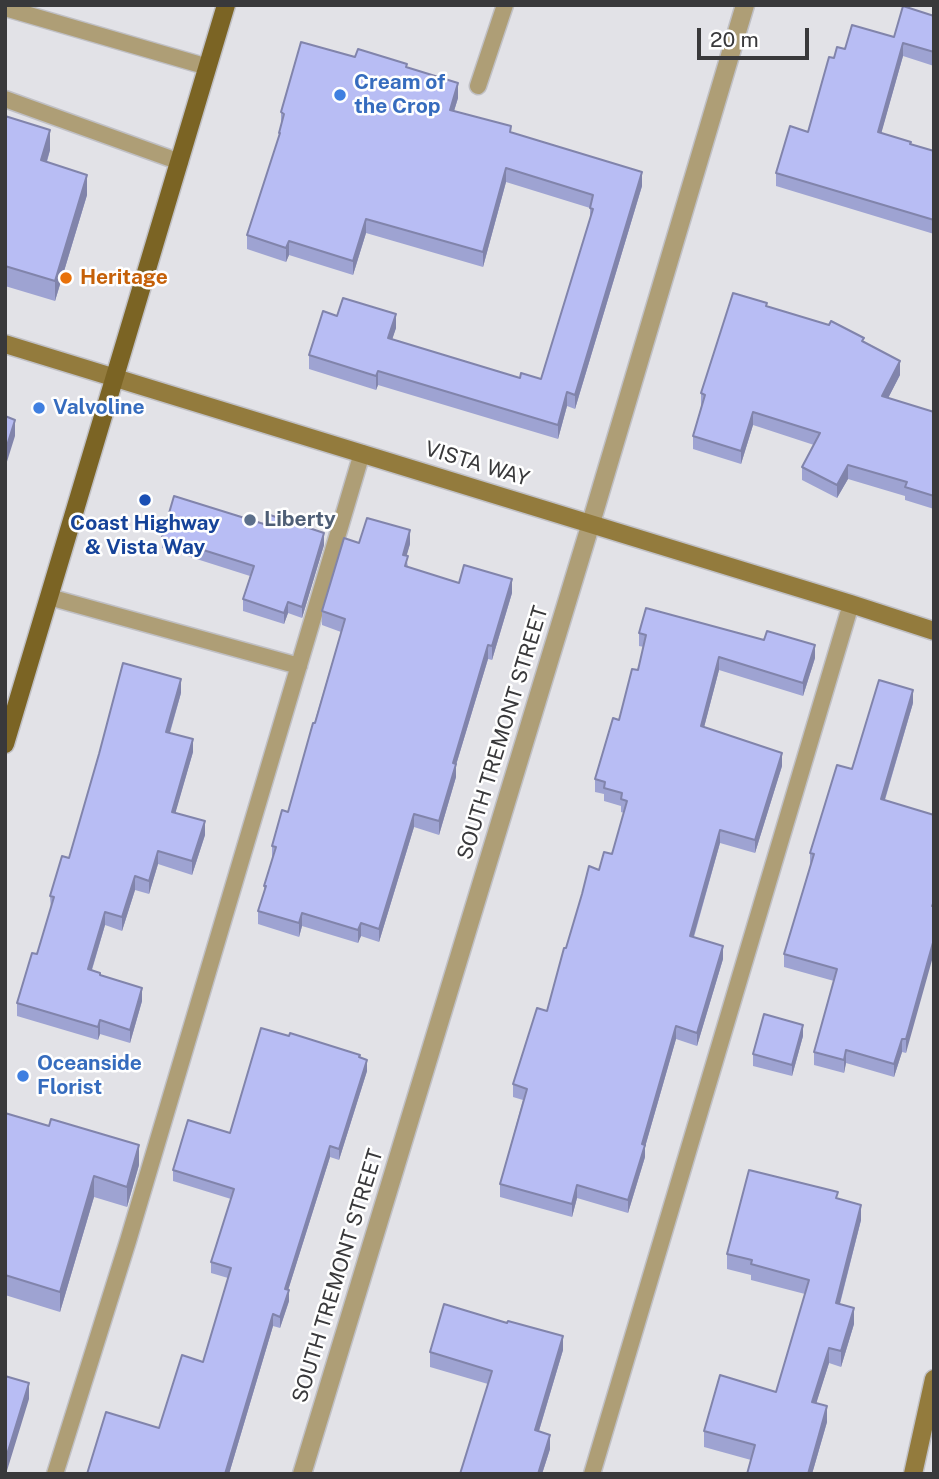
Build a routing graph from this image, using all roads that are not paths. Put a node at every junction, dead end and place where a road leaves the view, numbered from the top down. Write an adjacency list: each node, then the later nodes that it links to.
1 (226, 5): 5 (main road)
2 (505, 5): 6 (lane)
3 (745, 5): 12 (street, SOUTH TREMONT STREET)
4 (5, 8): 5 (lane)
5 (208, 67): 8 (main road)
6 (478, 86)
7 (5, 99): 8 (lane)
8 (180, 162): 10 (main road)
9 (5, 344): 10 (street, VISTA WAY)
10 (115, 377): 11 (street, VISTA WAY); 13 (main road)
11 (362, 453): 12 (street, VISTA WAY); 16 (lane)
12 (591, 523): 14 (street, VISTA WAY); 20 (street, SOUTH TREMONT STREET)
13 (49, 597): 16 (lane); 17 (main road)
14 (851, 604): 15 (street, VISTA WAY); 21 (lane)
15 (934, 631)
16 (299, 666): 19 (lane)
17 (5, 744)
18 (934, 1378): 22 (street)
19 (55, 1474)
20 (302, 1474)
21 (592, 1474)
22 (913, 1474)

